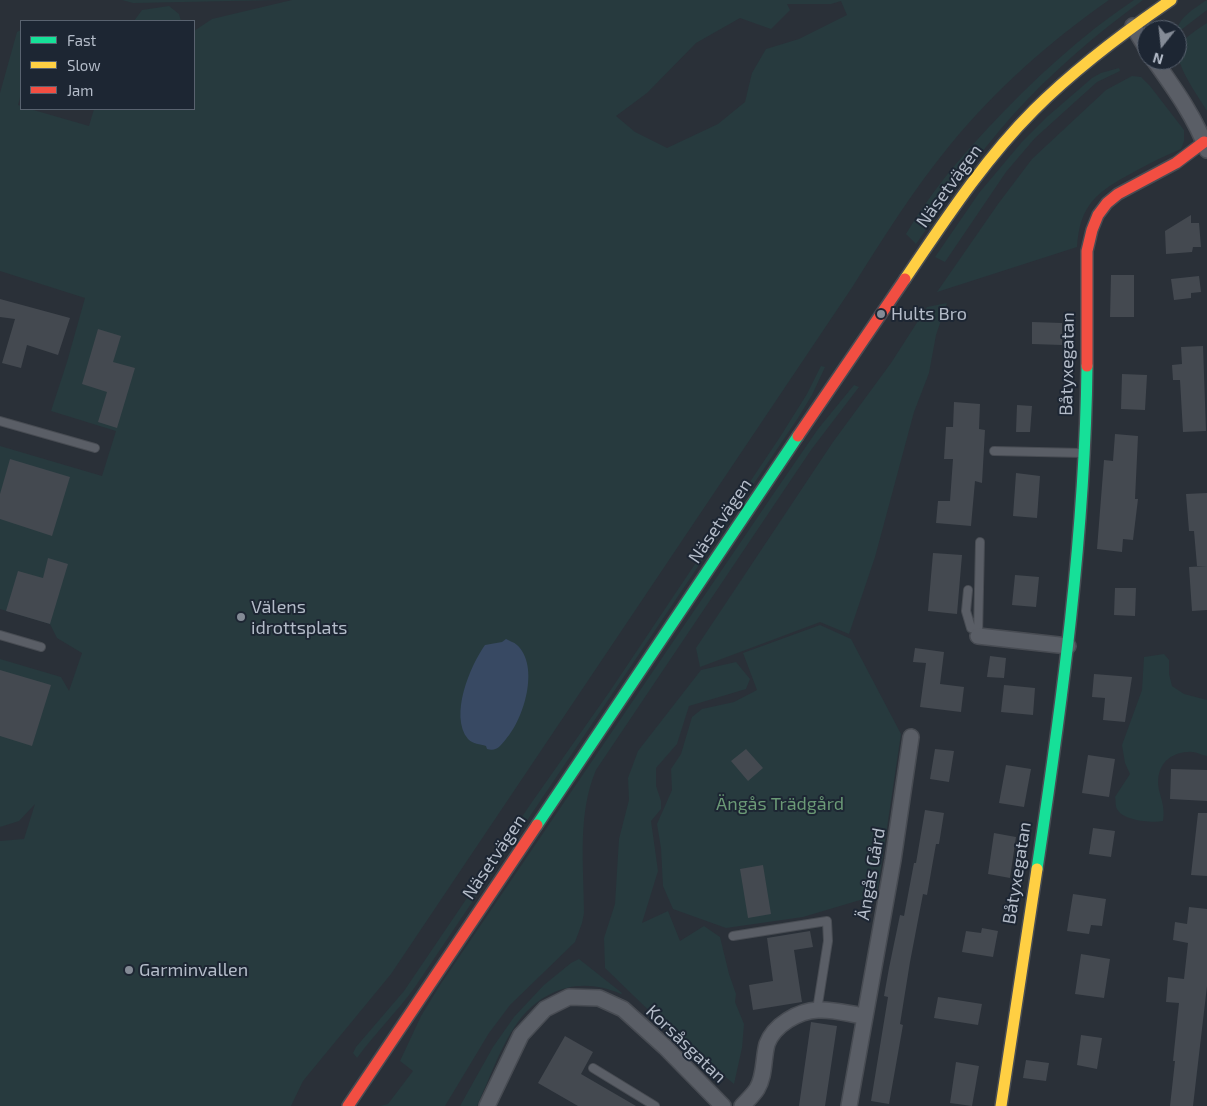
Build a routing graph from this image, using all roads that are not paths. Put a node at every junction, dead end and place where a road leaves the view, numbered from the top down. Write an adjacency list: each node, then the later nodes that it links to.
1 (1171, 0): 2 (street, Näsetvägen)
2 (1133, 26): 3 (street); 21 (street, Näsetvägen)
3 (1137, 33)
4 (1161, 70): 5 (street)
5 (1206, 146): 9 (street, Båtyxegatan)
6 (0, 421): 7 (lane)
7 (95, 448)
8 (994, 451): 9 (lane)
9 (1084, 453): 14 (street, Båtyxegatan)
10 (980, 542): 12 (lane)
11 (968, 590): 12 (lane)
12 (978, 633): 14 (street)
13 (0, 636): 15 (lane)
14 (1068, 646): 27 (street, Båtyxegatan)
15 (41, 647)
16 (911, 737): 19 (street, Ängås Gård)
17 (733, 936): 18 (lane)
18 (817, 1010): 19 (street); 25 (street)
19 (864, 1016): 26 (street, Ängås Gård)
20 (593, 1068): 23 (lane)
21 (348, 1106)
22 (486, 1106): 24 (street, Korsåsgatan)
23 (655, 1106)
24 (723, 1106)
25 (742, 1106)
26 (849, 1106)
27 (1001, 1106)

